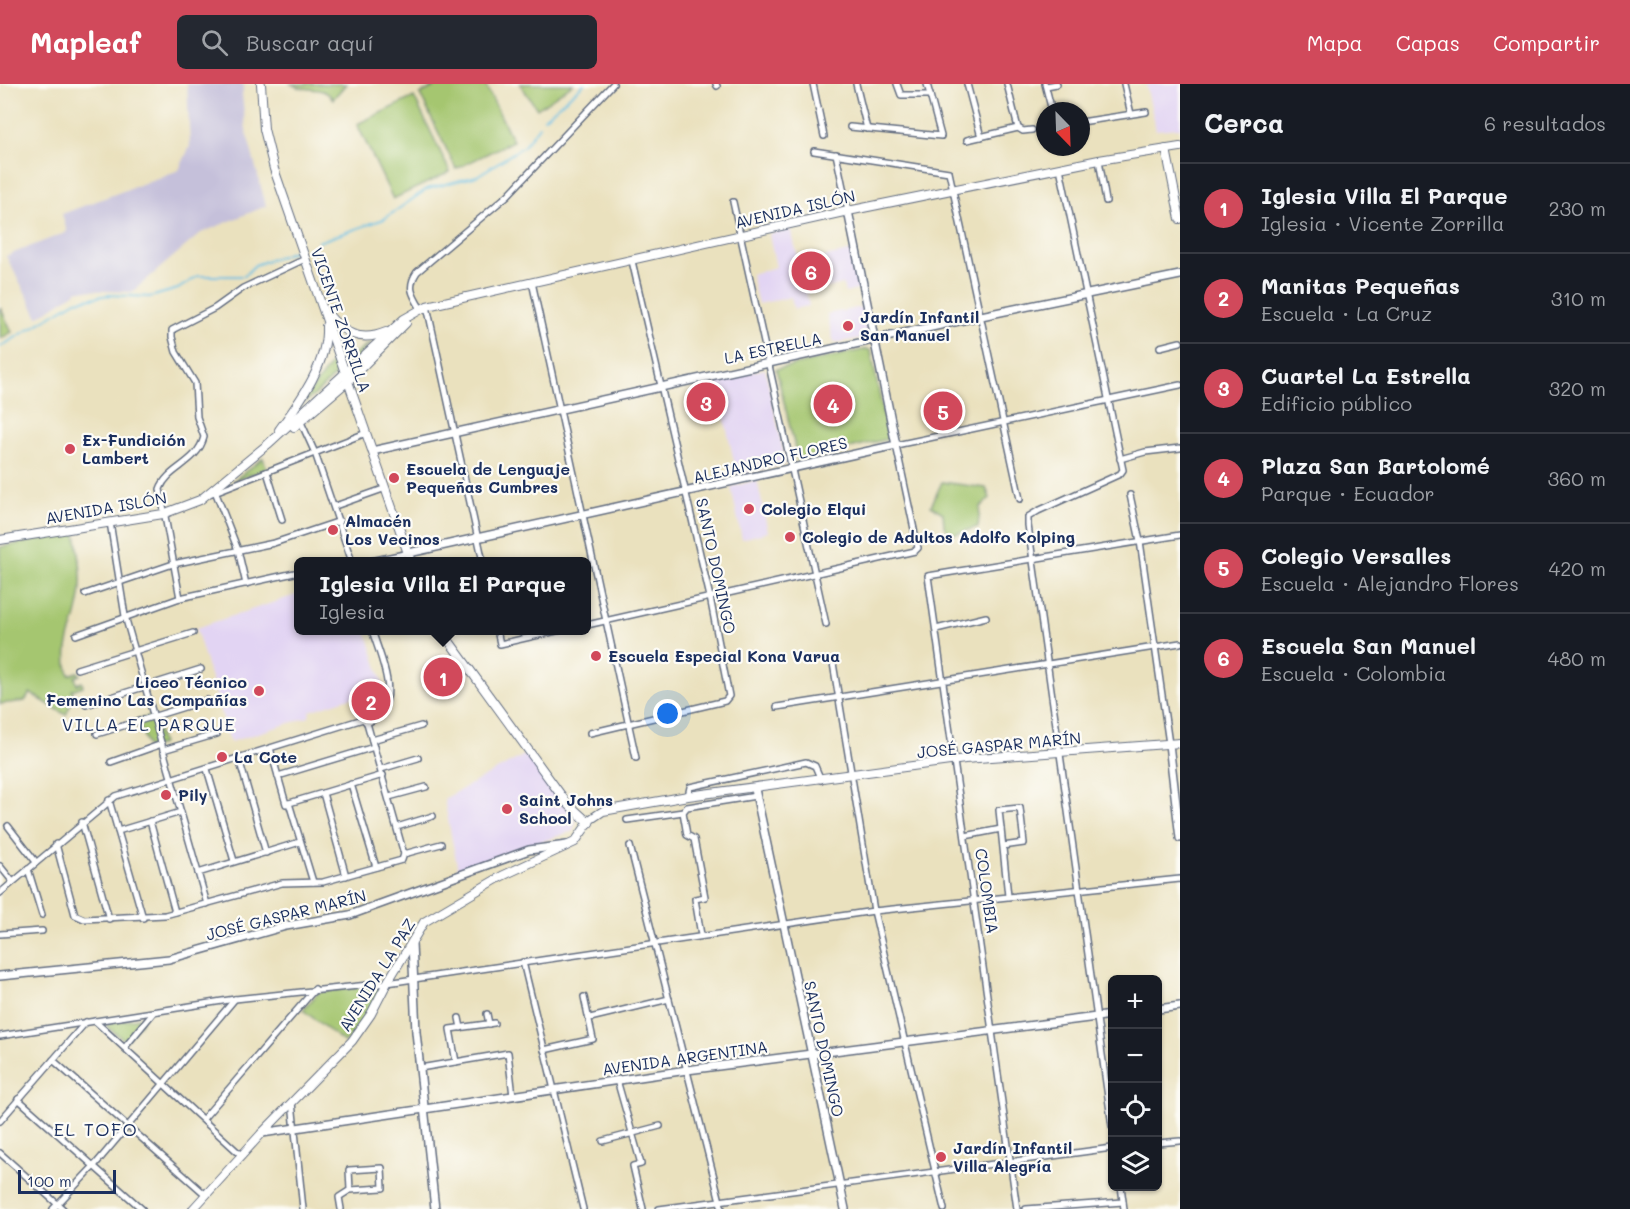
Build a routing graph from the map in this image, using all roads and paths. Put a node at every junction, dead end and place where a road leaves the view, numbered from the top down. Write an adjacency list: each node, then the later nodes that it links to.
1 (261, 84): 36 (main road, VICENTE ZORRILLA)
2 (613, 84): 41 (street)
3 (813, 84): 21 (street)
4 (856, 84): 18 (street)
5 (897, 84): 12 (street)
6 (927, 84): 12 (street)
7 (967, 84): 22 (street)
8 (1007, 84): 19 (street)
9 (1057, 84): 11 (street)
10 (1124, 84): 15 (street)
11 (1045, 85): 13 (street)
12 (930, 95): 18 (street)
13 (1050, 102)
14 (1146, 112): 15 (street)
15 (1131, 114): 16 (street)
16 (1090, 121)
17 (850, 127): 18 (street)
18 (867, 129)
19 (1018, 129): 20 (street); 22 (street)
20 (1032, 130)
21 (824, 136)
22 (981, 137): 23 (street)
23 (967, 140)
24 (1180, 147): 25 (main road, AVENIDA ISLÓN)
25 (1166, 149): 28 (main road, AVENIDA ISLÓN); 34 (main road)
26 (814, 151): 27 (street)
27 (836, 154): 30 (street); 33 (street)
28 (1099, 160): 29 (main road, AVENIDA ISLÓN); 31 (street)
29 (1060, 168): 30 (main road, AVENIDA ISLÓN); 40 (street)
30 (955, 190): 33 (main road, AVENIDA ISLÓN); 43 (street)
31 (1106, 201)
32 (733, 202): 35 (street)
33 (848, 211): 35 (main road, AVENIDA ISLÓN); 45 (street)
34 (1180, 219)
35 (741, 235): 37 (main road, AVENIDA ISLÓN); 48 (street)
36 (305, 259): 42 (main road, VICENTE ZORRILLA); 72 (street)
37 (632, 261): 39 (main road, AVENIDA ISLÓN); 51 (street, SANTO DOMINGO)
38 (1180, 275): 40 (street, LA ESTRELLA)
39 (532, 282): 41 (main road, AVENIDA ISLÓN); 53 (street)
40 (1085, 296): 43 (street, LA ESTRELLA); 52 (street)
41 (422, 308): 44 (main road, AVENIDA ISLÓN); 49 (main road, AVENIDA ISLÓN); 57 (street)
42 (323, 310): 44 (main road); 49 (main road, VICENTE ZORRILLA); 58 (main road)
43 (981, 316): 45 (street, LA ESTRELLA); 55 (street)
44 (392, 329): 49 (main road, AVENIDA ISLÓN)
45 (874, 340): 48 (street, LA ESTRELLA); 59 (street)
46 (1180, 342): 47 (street)
47 (1160, 347)
48 (769, 363): 51 (street, LA ESTRELLA); 64 (street)
49 (347, 377): 54 (main road, AVENIDA ISLÓN); 56 (main road, VICENTE ZORRILLA)
50 (1180, 385): 52 (street, ALEJANDRO FLORES)
51 (663, 387): 53 (street, LA ESTRELLA); 68 (street, SANTO DOMINGO)
52 (1108, 400): 55 (street, ALEJANDRO FLORES); 63 (street)
53 (558, 411): 57 (street, LA ESTRELLA); 73 (street)
54 (299, 420): 58 (main road, AVENIDA ISLÓN); 62 (street)
55 (1004, 423): 59 (street, ALEJANDRO FLORES); 70 (street)
56 (366, 433): 61 (main road, VICENTE ZORRILLA); 62 (street)
57 (454, 433): 61 (street, LA ESTRELLA); 78 (street)
58 (268, 444): 67 (main road, AVENIDA ISLÓN)
59 (896, 445): 64 (street, ALEJANDRO FLORES); 92 (street)
60 (1180, 448): 63 (street)
61 (372, 451): 66 (main road, VICENTE ZORRILLA)
62 (315, 453): 65 (street); 71 (street)
63 (1120, 459): 89 (street)
64 (792, 468): 68 (street, ALEJANDRO FLORES); 92 (street)
65 (267, 472): 67 (street); 74 (street)
66 (386, 488): 71 (street); 82 (main road, VICENTE ZORRILLA)
67 (213, 492): 72 (main road, AVENIDA ISLÓN); 81 (street)
68 (687, 493): 73 (street, ALEJANDRO FLORES); 96 (street, SANTO DOMINGO)
69 (1130, 495): 80 (street)
70 (1020, 499)
71 (334, 506): 75 (street)
72 (163, 514): 76 (main road, AVENIDA ISLÓN); 90 (street)
73 (581, 516): 78 (street, ALEJANDRO FLORES); 87 (street)
74 (282, 520)
75 (340, 521): 81 (street); 83 (street)
76 (110, 522): 79 (main road, AVENIDA ISLÓN); 93 (street)
77 (1180, 535): 80 (street)
78 (477, 537): 82 (street, ALEJANDRO FLORES); 86 (street)
79 (0, 540)
80 (1140, 541): 89 (street); 111 (street)
81 (238, 550): 90 (street); 94 (street)
82 (408, 553): 84 (street, ALEJANDRO FLORES); 85 (main road, VICENTE ZORRILLA)
83 (351, 557)
84 (387, 557)
85 (410, 557)
86 (482, 557)
87 (590, 557)
88 (591, 559): 100 (street)
89 (1034, 560): 103 (street, COLOMBIA); 114 (street)
90 (173, 564): 93 (street); 97 (street)
91 (294, 573): 94 (street)
92 (815, 573): 96 (street); 102 (street)
93 (120, 581): 95 (street); 98 (street)
94 (246, 584): 97 (street)
95 (85, 594)
96 (710, 597): 100 (street); 125 (street, SANTO DOMINGO)
97 (180, 598): 98 (street)
98 (125, 616): 105 (street); 112 (street)
99 (986, 617): 103 (street)
100 (605, 620): 101 (street); 125 (street)
101 (591, 623)
102 (826, 624)
103 (936, 629): 117 (street, COLOMBIA)
104 (193, 633): 112 (street)
105 (76, 635)
106 (373, 635): 124 (street)
107 (445, 635): 162 (main road)
108 (498, 635): 109 (street)
109 (541, 635)
110 (1180, 643): 111 (street)
111 (1155, 647): 114 (street); 132 (street)
112 (134, 651): 115 (street); 118 (street)
113 (832, 663): 119 (street)
114 (1049, 664): 117 (street); 136 (street)
115 (77, 669)
116 (201, 669): 118 (street)
117 (944, 681): 119 (street); 140 (street, COLOMBIA)
118 (144, 686): 121 (street); 123 (street)
119 (839, 697): 122 (street); 145 (street)
120 (207, 700): 123 (street)
121 (86, 705)
122 (777, 707)
123 (153, 715): 128 (street); 133 (street)
124 (367, 723): 130 (street); 135 (street)
125 (628, 725): 127 (street); 138 (street)
126 (421, 726): 130 (street)
127 (590, 733)
128 (97, 734)
129 (217, 734): 133 (street)
130 (372, 740): 134 (street)
131 (1180, 743): 132 (main road, JOSÉ GASPAR MARÍN)
132 (1169, 744): 136 (main road, JOSÉ GASPAR MARÍN); 168 (street)
133 (163, 747): 141 (street); 146 (street)
134 (375, 747): 143 (street); 144 (street)
135 (270, 748): 139 (street); 144 (street)
136 (1061, 753): 140 (main road, JOSÉ GASPAR MARÍN); 187 (street)
137 (418, 758): 143 (street)
138 (636, 758)
139 (239, 759): 142 (street); 175 (street)
140 (956, 760): 145 (main road, JOSÉ GASPAR MARÍN); 167 (street, COLOMBIA)
141 (111, 762)
142 (207, 769): 146 (street); 177 (street)
143 (382, 772): 148 (street); 153 (street)
144 (278, 776): 155 (street)
145 (850, 776): 147 (main road, JOSÉ GASPAR MARÍN); 192 (street)
146 (171, 779): 154 (street); 156 (street)
147 (821, 780): 151 (main road, JOSÉ GASPAR MARÍN); 152 (street, JOSÉ GASPAR MARÍN)
148 (351, 784): 150 (street); 180 (street)
149 (426, 787): 153 (street)
150 (323, 793): 155 (street); 183 (street)
151 (756, 793): 152 (main road, JOSÉ GASPAR MARÍN); 157 (street); 197 (street, SANTO DOMINGO)
152 (688, 796): 162 (main road, JOSÉ GASPAR MARÍN)
153 (389, 797): 164 (street)
154 (109, 800): 161 (street); 166 (street)
155 (288, 804): 169 (street)
156 (181, 812): 160 (street); 182 (street)
157 (683, 812): 159 (street); 200 (street)
158 (433, 816): 164 (street)
159 (627, 820)
160 (150, 821): 166 (street); 193 (street)
161 (82, 822): 170 (street); 196 (street)
162 (589, 823): 172 (main road, AVENIDA LA PAZ)
163 (8, 826): 178 (street)
164 (397, 827): 176 (street)
165 (1001, 829): 167 (street); 174 (street); 174 (street)
166 (118, 831): 195 (street)
167 (965, 836): 190 (street, COLOMBIA)
168 (1180, 838)
169 (300, 842): 175 (street); 186 (street)
170 (56, 844): 178 (street); 196 (street)
171 (441, 844): 176 (street)
172 (570, 845): 201 (main road, AVENIDA LA PAZ); 204 (street, JOSÉ GASPAR MARÍN)
173 (630, 846): 202 (street)
174 (1003, 846): 189 (street)
175 (266, 853): 177 (street)
176 (404, 854): 180 (street)
177 (234, 861): 182 (street)
178 (36, 862): 181 (street)
179 (0, 866): 185 (street)
180 (375, 867): 183 (street)
181 (28, 869): 185 (street); 194 (street)
182 (198, 873): 191 (street)
183 (346, 876): 186 (street)
184 (1180, 879): 187 (street)
185 (13, 882): 188 (street)
186 (313, 882): 191 (street)
187 (1080, 889): 189 (street); 216 (street)
188 (0, 894)
189 (1008, 897): 190 (street)
190 (974, 900): 192 (street); 222 (street, COLOMBIA)
191 (207, 904): 193 (street)
192 (874, 911): 197 (street); 224 (street)
193 (175, 912): 195 (street)
194 (42, 915)
195 (143, 918): 196 (street)
196 (109, 919)
197 (783, 924): 200 (street); 227 (street, SANTO DOMINGO)
198 (42, 931): 199 (street)
199 (0, 934)
200 (701, 935): 202 (street)
201 (412, 941): 205 (street); 206 (main road, AVENIDA LA PAZ)
202 (656, 943): 203 (street); 210 (street)
203 (523, 962): 205 (street); 226 (street)
204 (0, 976)
205 (413, 979): 206 (street); 230 (street)
206 (387, 983): 207 (street); 238 (main road, AVENIDA LA PAZ)
207 (315, 989): 209 (street); 240 (street)
208 (584, 996): 218 (street)
209 (235, 999): 213 (street); 233 (street)
210 (669, 999): 218 (street); 231 (street)
211 (1180, 1006): 212 (street)
212 (1162, 1008)
213 (154, 1012): 220 (street); 225 (street)
214 (487, 1014): 221 (street)
215 (1108, 1016): 216 (street, AVENIDA ARGENTINA)
216 (1098, 1017): 222 (street, AVENIDA ARGENTINA); 235 (street)
217 (459, 1018): 221 (street)
218 (590, 1018): 226 (street)
219 (86, 1022): 220 (street); 223 (street); 228 (street)
220 (95, 1022): 225 (street)
221 (461, 1028): 229 (street)
222 (992, 1030): 224 (street, AVENIDA ARGENTINA); 253 (street, COLOMBIA)
223 (1, 1037)
224 (906, 1042): 227 (street, AVENIDA ARGENTINA); 255 (street)
225 (125, 1047): 233 (street)
226 (544, 1050): 234 (street)
227 (810, 1054): 231 (street, AVENIDA ARGENTINA); 256 (street, SANTO DOMINGO)
228 (53, 1060): 237 (street); 242 (street)
229 (456, 1062): 230 (street); 236 (street)
230 (420, 1068): 239 (street)
231 (687, 1070): 232 (street, AVENIDA ARGENTINA); 260 (street)
232 (617, 1080): 234 (street, AVENIDA ARGENTINA); 246 (street)
233 (163, 1083): 240 (street); 242 (street)
234 (555, 1090): 236 (street, AVENIDA ARGENTINA); 270 (street)
235 (1108, 1090)
236 (513, 1096): 239 (street, AVENIDA ARGENTINA)
237 (18, 1100): 241 (street); 254 (street)
238 (292, 1102): 244 (street); 245 (main road, AVENIDA LA PAZ)
239 (424, 1110): 244 (street, AVENIDA ARGENTINA); 269 (street)
240 (203, 1119): 252 (street)
241 (0, 1121)
242 (126, 1125): 254 (street); 259 (street)
243 (660, 1126): 246 (street)
244 (295, 1128): 245 (street, AVENIDA ARGENTINA); 267 (street)
245 (262, 1133): 252 (main road, AVENIDA LA PAZ)
246 (634, 1133): 247 (street); 271 (street)
247 (603, 1141)
248 (1180, 1141): 249 (street)
249 (1162, 1143)
250 (1108, 1150): 253 (street)
251 (0, 1153): 262 (street)
252 (241, 1155): 259 (main road, AVENIDA LA PAZ)
253 (1010, 1161): 255 (street); 276 (street, COLOMBIA)
254 (94, 1166): 262 (street); 265 (street)
255 (935, 1170): 256 (street); 275 (street)
256 (840, 1184): 260 (street); 274 (street, SANTO DOMINGO)
257 (350, 1190): 257 (street); 268 (street)
258 (1122, 1191): 261 (street)
259 (206, 1195): 266 (main road, AVENIDA LA PAZ)
260 (719, 1201): 272 (street); 273 (street)
261 (1123, 1202): 263 (street); 278 (street)
262 (55, 1207): 264 (street)
263 (1076, 1208): 277 (street)
264 (63, 1209)
265 (142, 1209)
266 (193, 1209)
267 (303, 1209)
268 (340, 1209)
269 (435, 1209)
270 (583, 1209)
271 (644, 1209)
272 (659, 1209)
273 (722, 1209)
274 (846, 1209)
275 (944, 1209)
276 (1017, 1209)
277 (1026, 1209)
278 (1124, 1209)

